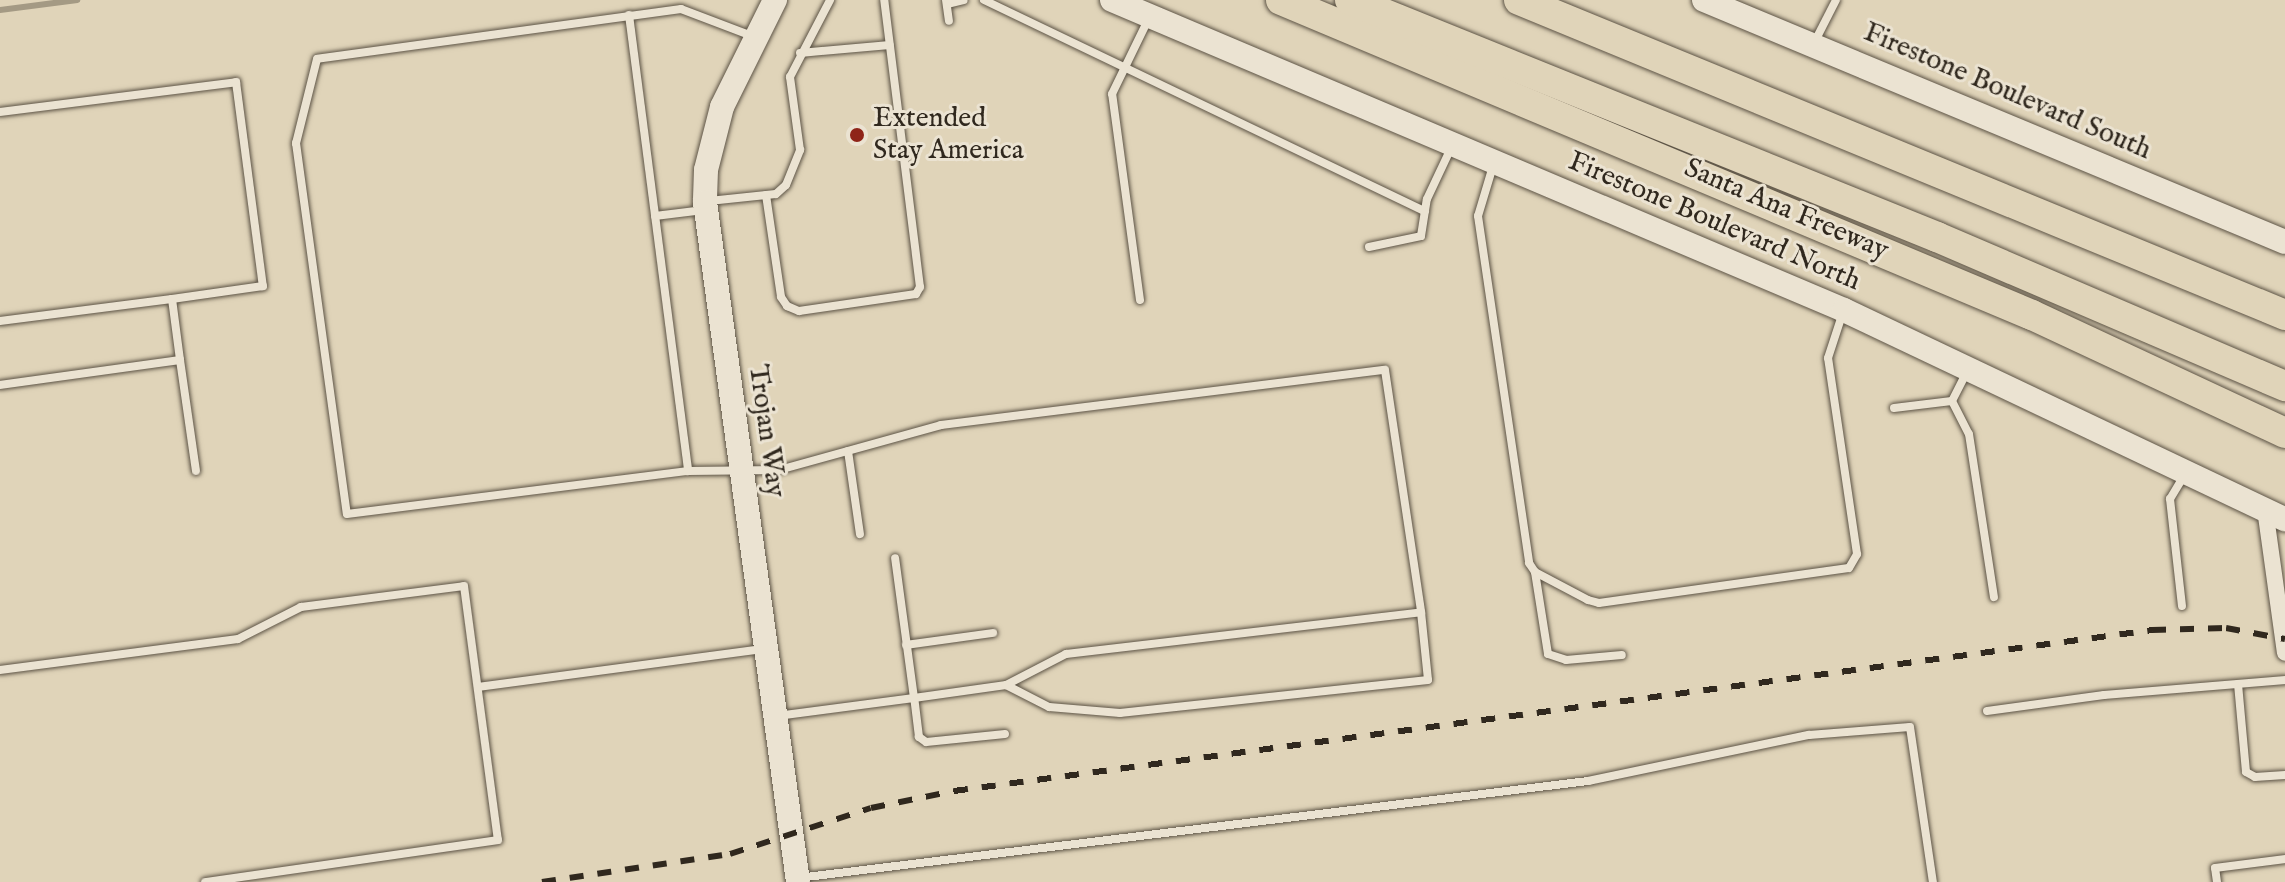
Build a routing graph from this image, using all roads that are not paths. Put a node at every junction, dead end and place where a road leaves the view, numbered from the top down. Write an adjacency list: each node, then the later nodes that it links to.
1 (775, 0): 16 (street, Trojan Way)
2 (830, 0): 19 (lane)
3 (884, 0): 18 (lane)
4 (964, 0): 12 (lane)
5 (984, 0): 20 (lane)
6 (1112, 0): 13 (street, Firestone Boulevard North)
7 (1281, 0): 43 (highway, Santa Ana Freeway)
8 (1350, 0): 40 (highway)
9 (1519, 0): 30 (highway)
10 (1704, 0): 17 (street, Firestone Boulevard South)
11 (1836, 0): 17 (lane)
12 (946, 2): 15 (lane)
13 (1151, 14): 20 (lane); 22 (street, Firestone Boulevard North)
14 (629, 15): 16 (lane); 27 (lane); 47 (lane)
15 (949, 21)
16 (757, 38): 25 (street, Trojan Way)
17 (1814, 44): 28 (street, Firestone Boulevard South)
18 (890, 45): 19 (lane); 24 (lane)
19 (800, 53): 24 (lane)
20 (1123, 66): 26 (lane); 32 (lane)
21 (0, 112): 31 (lane)
22 (1454, 143): 23 (street, Firestone Boulevard North); 26 (lane)
23 (1495, 161): 34 (street, Firestone Boulevard North); 52 (lane)
24 (766, 195): 25 (lane)
25 (705, 206): 27 (lane); 45 (street, Trojan Way)
26 (1425, 211): 29 (lane)
27 (655, 216): 47 (lane)
28 (2285, 242)
29 (1369, 247)
30 (2239, 294): 33 (highway); 35 (highway)
31 (172, 299): 36 (lane); 37 (lane)
32 (1140, 300)
33 (2285, 300)
34 (1844, 310): 38 (street, Firestone Boulevard North); 52 (lane)
35 (2285, 315)
36 (0, 321)
37 (180, 360): 39 (lane); 46 (lane)
38 (1968, 368): 41 (lane); 48 (street, Firestone Boulevard North)
39 (0, 385)
40 (2285, 386)
41 (1952, 401): 42 (lane); 53 (lane)
42 (1894, 408)
43 (2285, 433)
44 (848, 451): 45 (lane); 50 (lane); 55 (lane)
45 (741, 468): 47 (lane); 58 (street, Trojan Way)
46 (196, 471)
47 (688, 471)
48 (2186, 471): 49 (street, Firestone Boulevard North); 54 (lane)
49 (2275, 514): 59 (street)
50 (860, 534)
51 (895, 558): 57 (lane)
52 (1535, 572): 60 (lane)
53 (1994, 597)
54 (2182, 606)
55 (1421, 612): 64 (lane); 64 (lane)
56 (993, 633): 57 (lane)
57 (906, 645): 66 (lane)
58 (767, 649): 65 (lane); 68 (street, Trojan Way)
59 (2285, 653)
60 (1622, 655)
61 (0, 670): 65 (lane)
62 (2285, 680): 63 (lane)
63 (2238, 684): 67 (lane); 70 (lane)
64 (1006, 685): 66 (lane)
65 (478, 687): 73 (lane)
66 (914, 698): 68 (lane); 69 (lane)
67 (1987, 711)
68 (776, 716): 72 (street, Trojan Way)
69 (1005, 734)
70 (2285, 775)
71 (2285, 859): 75 (lane)
72 (798, 880): 74 (lane)
73 (205, 882)
74 (1933, 882)
75 (2217, 882)

